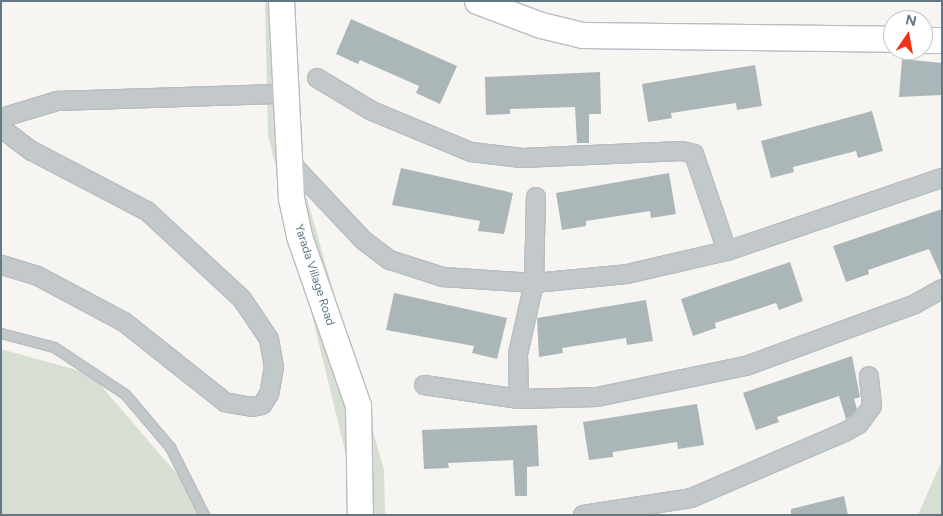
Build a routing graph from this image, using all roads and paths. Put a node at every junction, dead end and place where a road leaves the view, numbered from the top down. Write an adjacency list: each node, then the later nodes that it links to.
1 (282, 1): 5 (street, Yarada Village Road)
2 (484, 3): 3 (street)
3 (883, 39)
4 (317, 78): 11 (street)
5 (285, 94): 6 (street); 8 (street, Yarada Village Road)
6 (1, 118)
7 (1, 128): 12 (street)
8 (287, 159): 13 (street); 20 (street, Yarada Village Road)
9 (942, 178): 11 (street)
10 (536, 197): 13 (street)
11 (727, 250): 13 (street)
12 (1, 264)
13 (534, 283): 18 (street)
14 (942, 289): 18 (street)
15 (1, 333): 19 (lane)
16 (869, 376): 21 (street)
17 (424, 385): 18 (street)
18 (520, 399)
19 (204, 515)
20 (360, 515)
21 (583, 515)

